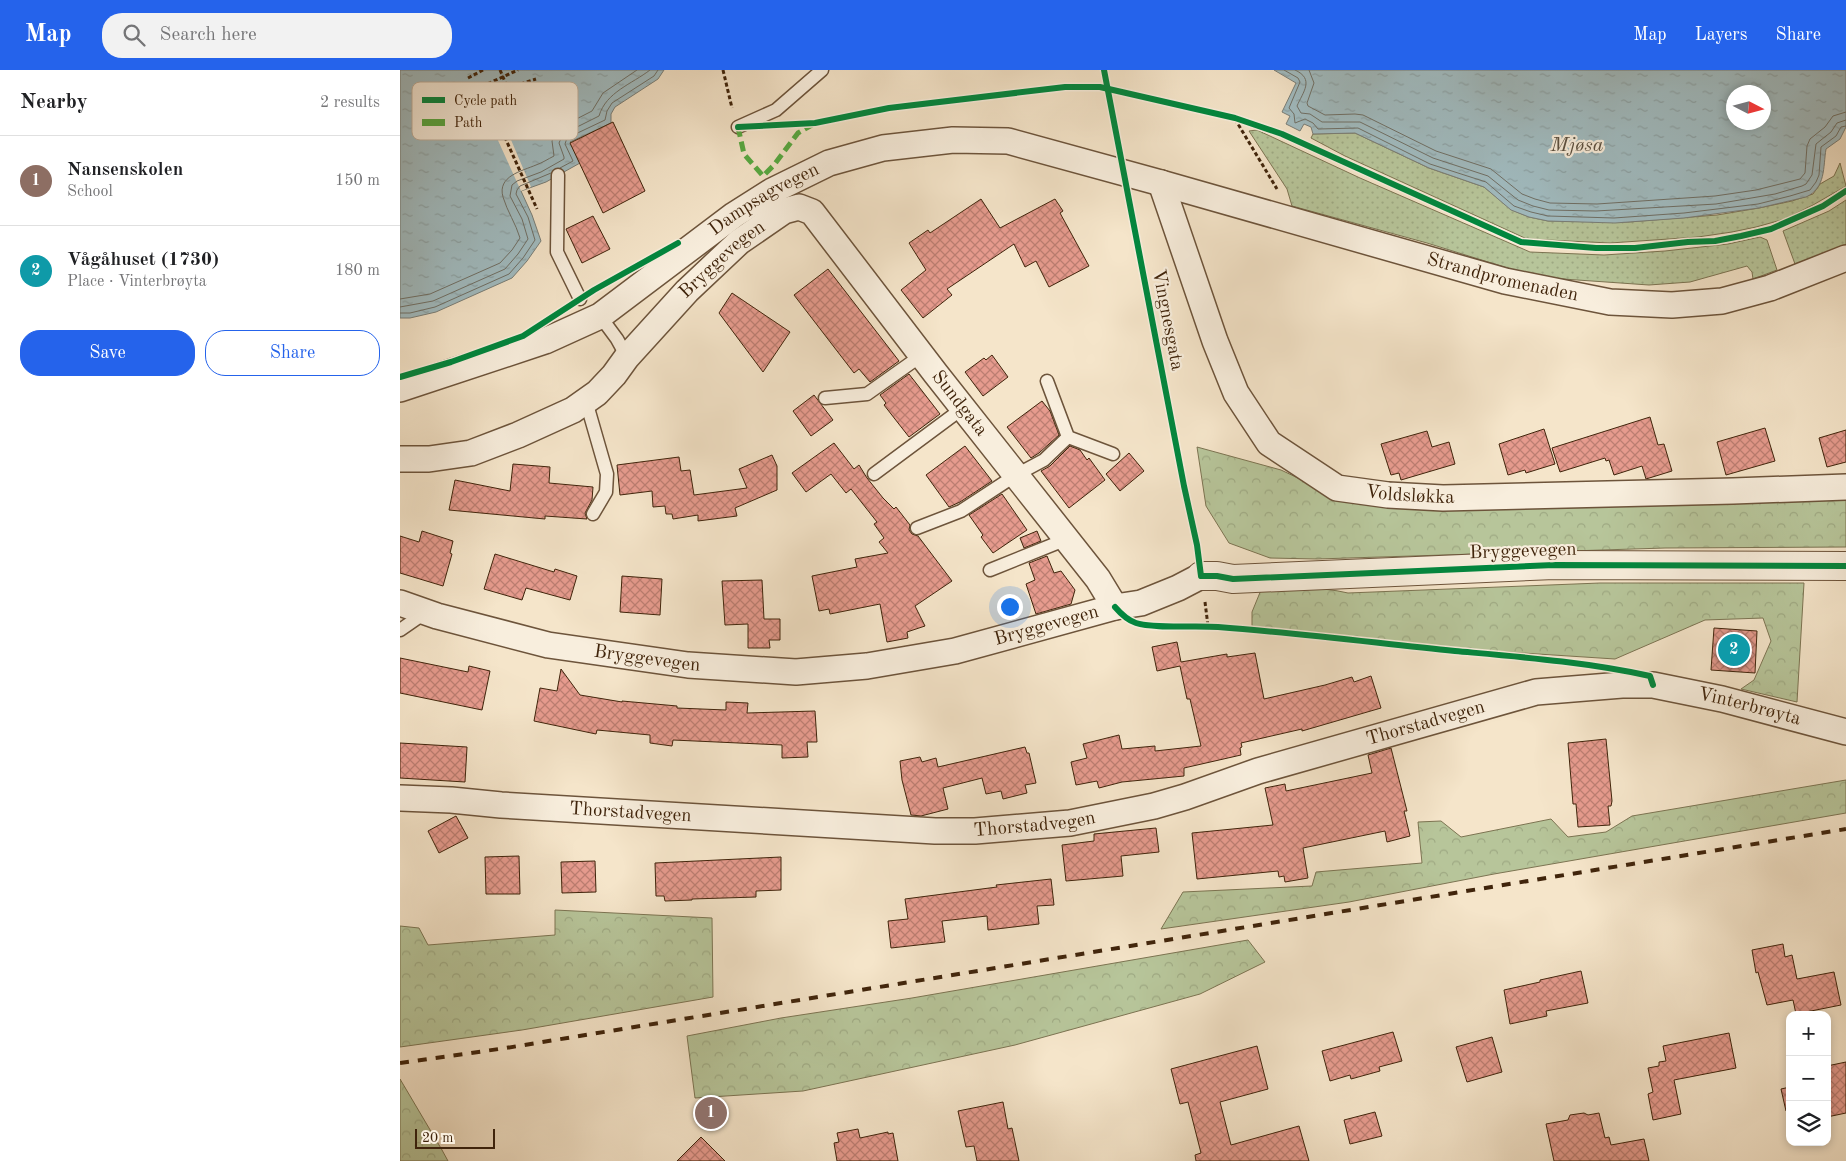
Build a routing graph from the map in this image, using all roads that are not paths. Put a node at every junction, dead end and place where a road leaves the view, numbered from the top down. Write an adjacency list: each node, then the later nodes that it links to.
1 (822, 70): 2 (lane)
2 (738, 127)
3 (558, 175): 7 (lane)
4 (1160, 183): 6 (street, Strandpromenaden); 8 (street, Dampsagvegen); 21 (street, Voldsløkka)
5 (799, 206): 9 (street, Sundgata); 10 (street, Bryggevegen)
6 (1846, 258)
7 (580, 299)
8 (600, 316): 10 (lane); 12 (street, Dampsagvegen)
9 (922, 355): 13 (lane); 15 (street, Sundgata)
10 (626, 357): 14 (street, Bryggevegen)
11 (1047, 380): 16 (lane)
12 (400, 389)
13 (825, 398)
14 (586, 401): 18 (street, Bryggevegen); 22 (lane)
15 (963, 408): 19 (lane); 20 (street, Sundgata)
16 (1068, 437): 17 (lane); 20 (lane)
17 (1113, 454)
18 (400, 459)
19 (874, 474)
20 (1016, 475): 23 (lane); 24 (street, Sundgata)
21 (1846, 487)
22 (593, 514)
23 (917, 528)
24 (1067, 539): 26 (lane); 29 (street, Sundgata)
25 (1846, 566): 27 (street, Bryggevegen)
26 (990, 570)
27 (1202, 585): 29 (street, Bryggevegen)
28 (400, 603): 30 (street, Bryggevegen)
29 (1115, 607): 30 (street, Bryggevegen)
30 (426, 612): 31 (lane)
31 (400, 630)
32 (1653, 685): 33 (street, Vinterbrøyta); 34 (street, Thorstadvegen)
33 (1846, 732)
34 (400, 798)

